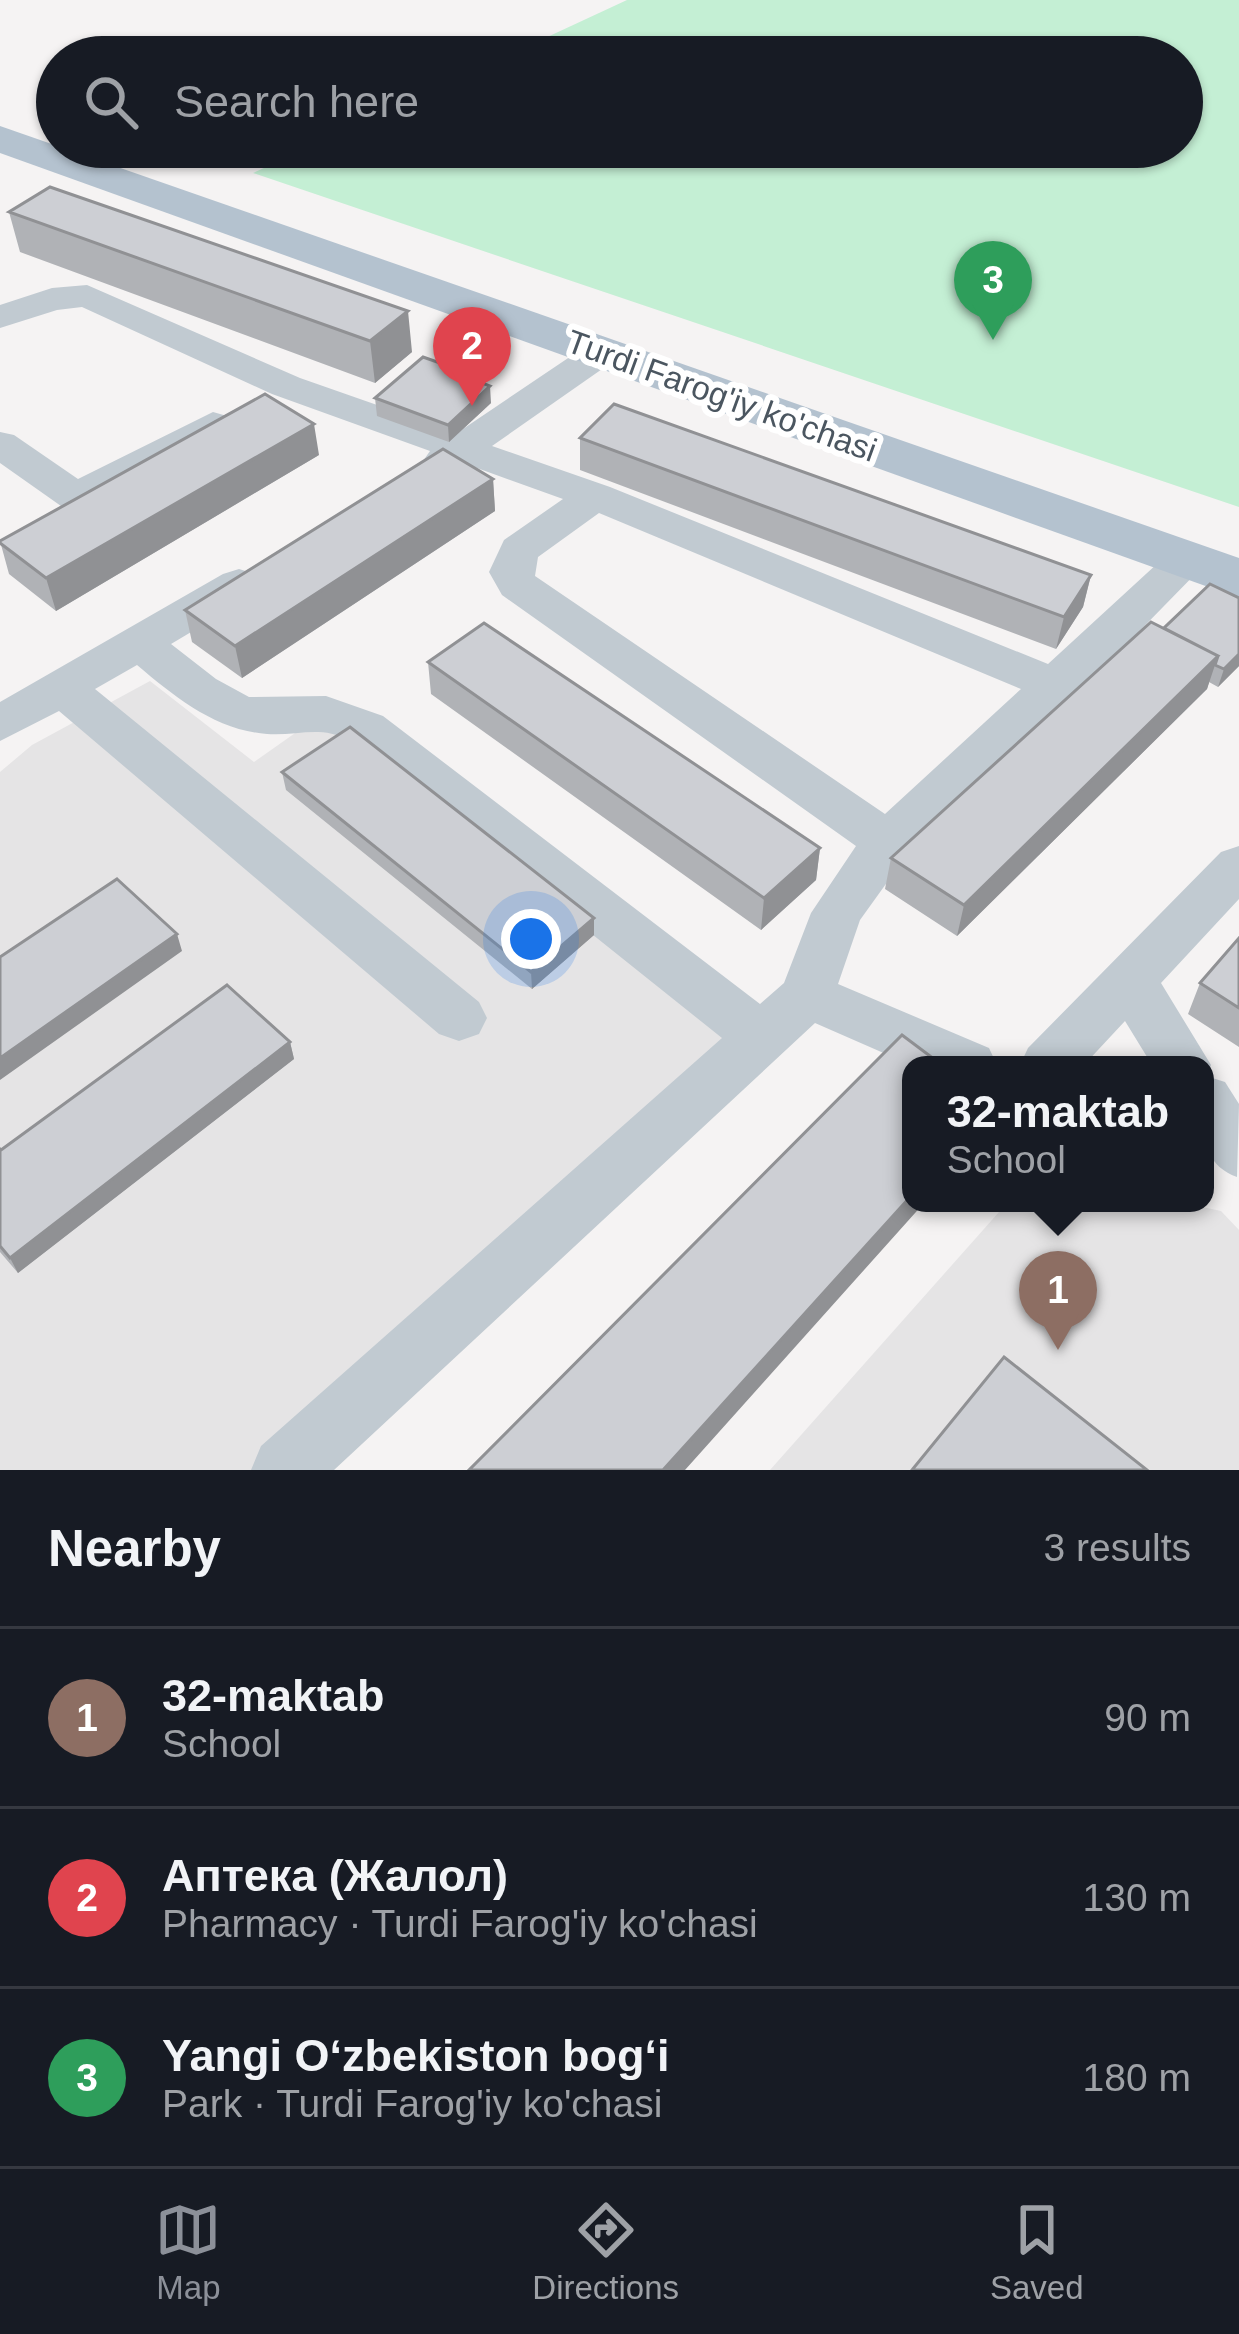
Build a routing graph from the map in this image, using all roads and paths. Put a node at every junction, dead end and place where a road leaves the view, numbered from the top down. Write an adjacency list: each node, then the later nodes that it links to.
1 (0, 140): 2 (main road, Turdi Farog'iy ko'chasi)
2 (36, 153)
3 (80, 168): 5 (main road, Turdi Farog'iy ko'chasi)
4 (0, 317): 6 (street)
5 (602, 352): 8 (street); 12 (main road, Turdi Farog'iy ko'chasi)
6 (286, 386): 7 (street); 8 (street)
7 (0, 444)
8 (463, 449): 9 (street); 10 (street)
9 (402, 486)
10 (595, 496): 15 (street); 18 (street)
11 (281, 558): 14 (street)
12 (1186, 561): 13 (main road, Turdi Farog'iy ko'chasi); 15 (street)
13 (1239, 579)
14 (140, 643): 16 (street); 23 (street)
15 (1057, 686): 18 (street)
16 (63, 688): 17 (street); 22 (street)
17 (0, 724)
18 (888, 842): 21 (street)
19 (1239, 866): 20 (street)
20 (1129, 980): 25 (street); 26 (street)
21 (808, 995): 23 (street); 24 (street)
22 (459, 1018)
23 (763, 1038): 29 (street)
24 (948, 1056)
25 (1057, 1056)
26 (1177, 1056)
27 (1214, 1120): 28 (street)
28 (1227, 1149)
29 (285, 1470)

